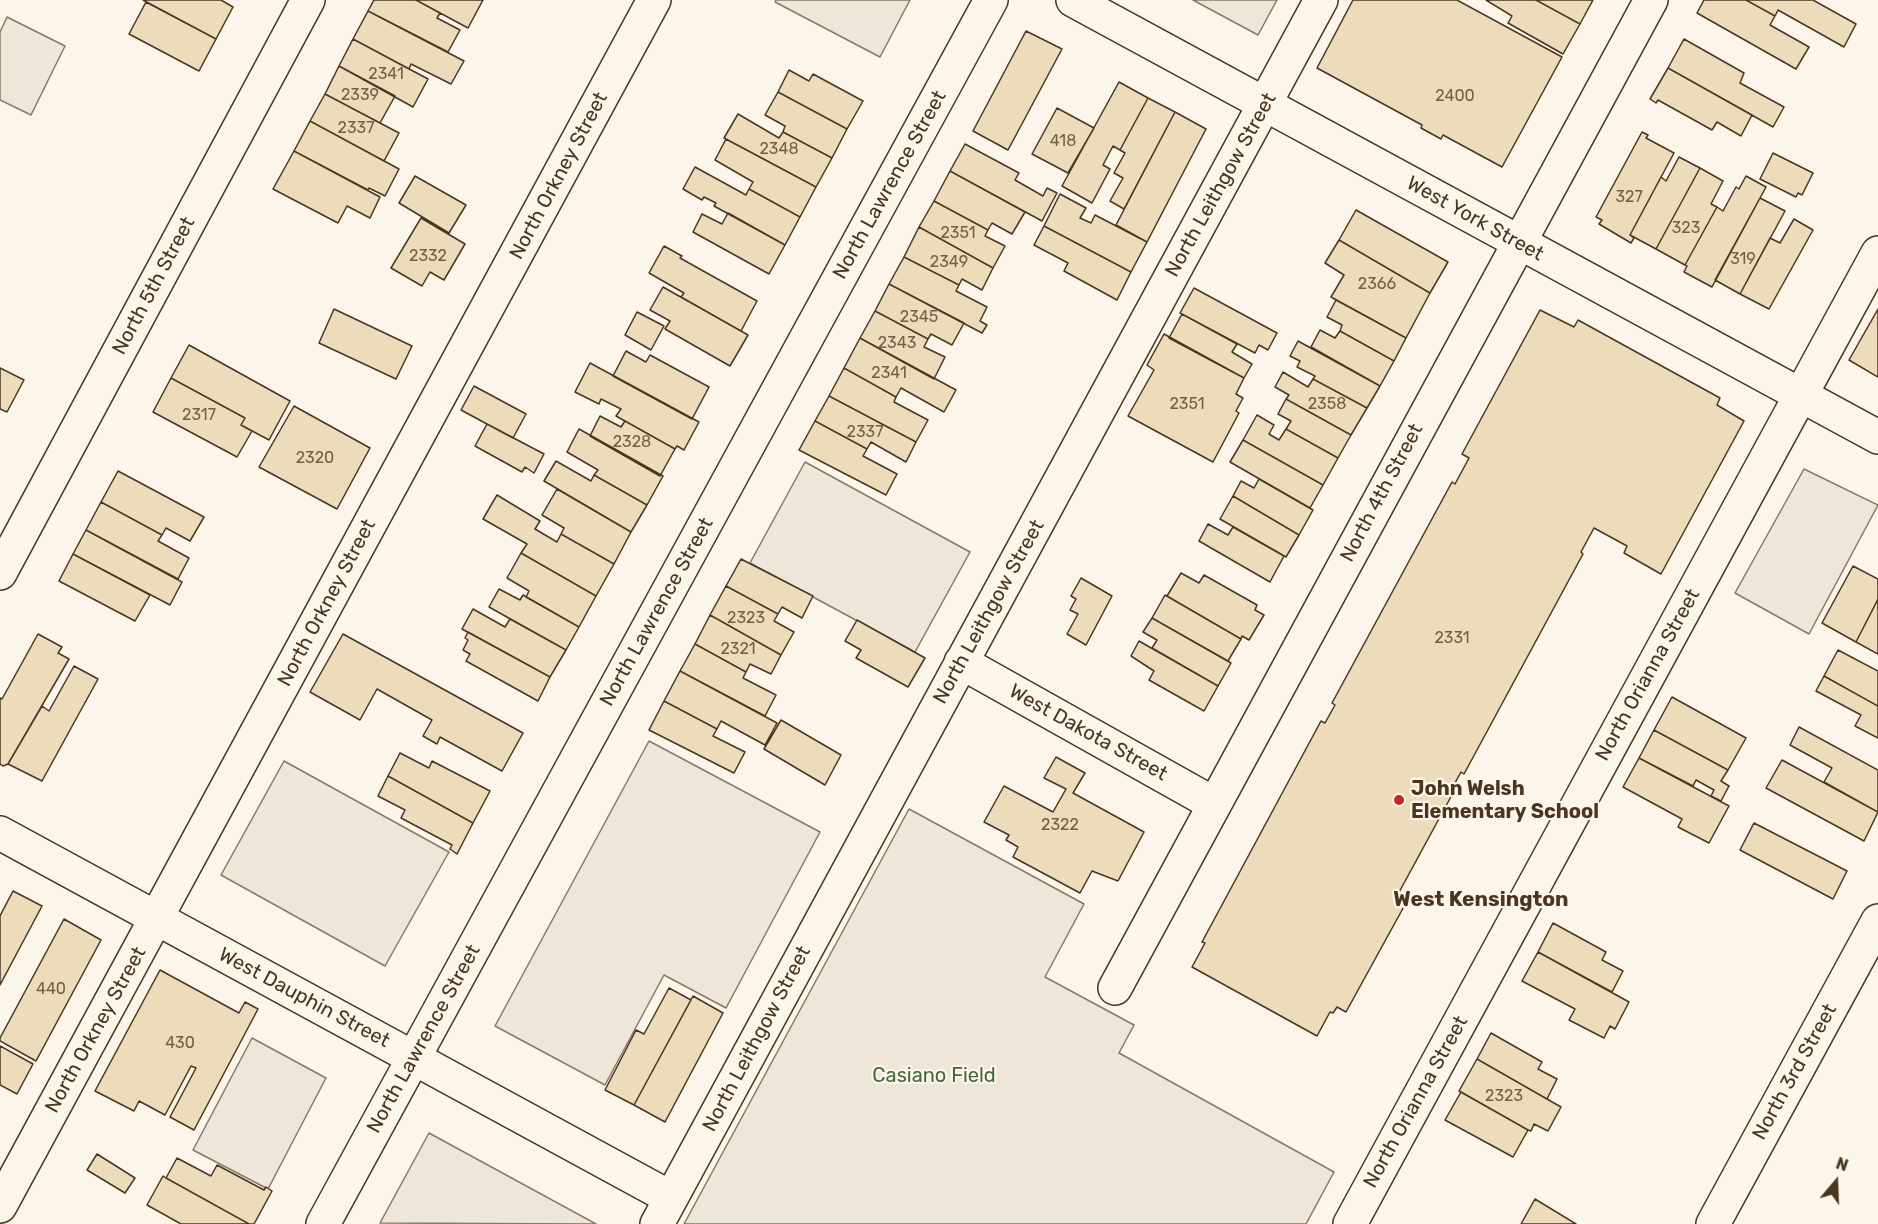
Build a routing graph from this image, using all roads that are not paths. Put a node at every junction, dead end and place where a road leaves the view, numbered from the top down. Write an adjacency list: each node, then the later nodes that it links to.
1 (308, 0): 12 (street, North 5th Street)
2 (654, 0): 16 (street, North Orkney Street)
3 (991, 0): 19 (street, North Lawrence Street)
4 (1073, 0): 7 (street, West York Street)
5 (1321, 0): 7 (street, North Leithgow Street)
6 (1651, 0): 8 (street, North 4th Street)
7 (1264, 104): 8 (street, West York Street); 13 (street, North Leithgow Street)
8 (1518, 243): 10 (street, West York Street); 14 (street, North 4th Street)
9 (1878, 253): 10 (street, North Orianna Street)
10 (1800, 396): 11 (street, West York Street); 23 (street, North Orianna Street)
11 (1878, 437)
12 (0, 573)
13 (961, 662): 14 (street, West Dakota Street); 21 (street, North Leithgow Street)
14 (1214, 804): 18 (street, North 4th Street)
15 (0, 833): 16 (street, West Dauphin Street)
16 (157, 918): 19 (street, West Dauphin Street); 20 (street, North Orkney Street)
17 (1878, 921): 24 (street, North 3rd Street)
18 (1115, 988)
19 (414, 1058): 21 (street, West Dauphin Street); 22 (street, North Lawrence Street)
20 (0, 1206)
21 (664, 1211)
22 (323, 1224)
23 (1350, 1224)
24 (1713, 1224)

